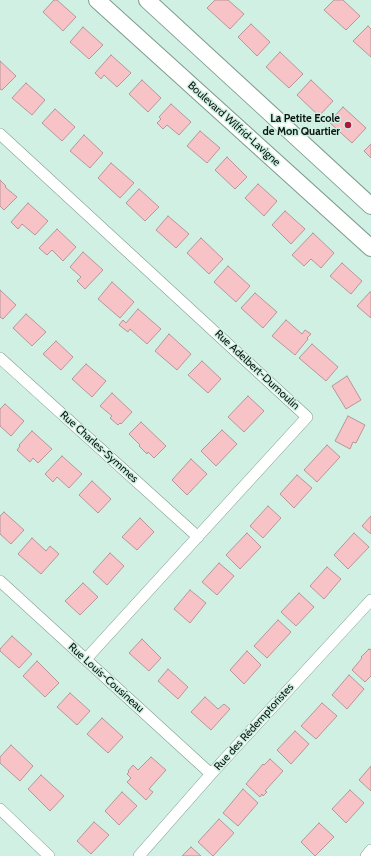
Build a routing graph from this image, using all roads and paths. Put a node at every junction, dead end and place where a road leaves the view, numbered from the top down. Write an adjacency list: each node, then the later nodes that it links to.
1 (97, 0): 5 (main road, Boulevard Wilfrid-Lavigne)
2 (147, 0): 4 (main road)
3 (0, 134): 7 (street, Rue Adelbert-Dumoulin)
4 (371, 206)
5 (371, 248)
6 (0, 358): 7 (street, Rue Charles-Symmes)
7 (198, 537): 10 (street, Rue Adelbert-Dumoulin)
8 (0, 581): 10 (street, Rue Louis-Cousineau)
9 (371, 600): 11 (street, Rue des Rédemptoristes)
10 (86, 660): 11 (street, Rue Louis-Cousineau)
11 (211, 774): 15 (street, Rue des Rédemptoristes)
12 (0, 809): 14 (street)
13 (371, 850): 16 (street)
14 (49, 856)
15 (139, 856)
16 (366, 856)

